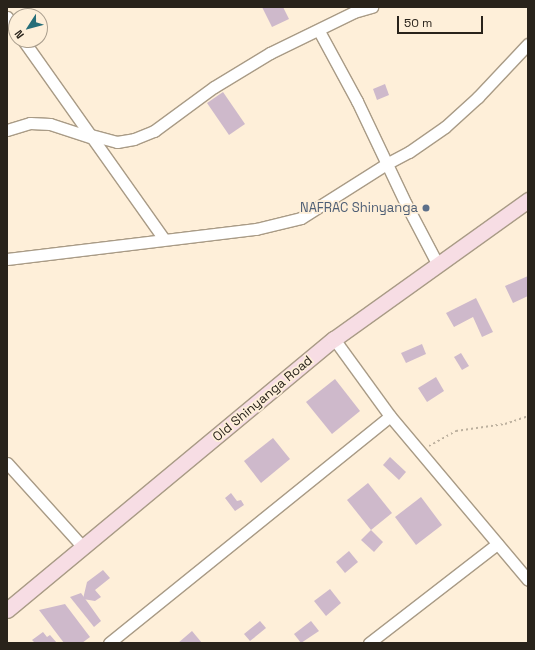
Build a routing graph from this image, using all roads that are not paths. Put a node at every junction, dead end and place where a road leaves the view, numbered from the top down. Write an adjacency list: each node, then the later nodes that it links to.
1 (372, 7): 2 (street)
2 (319, 31): 6 (street); 7 (street)
3 (528, 44): 7 (street)
4 (29, 48): 6 (street)
5 (7, 130): 6 (street)
6 (92, 136): 9 (street)
7 (388, 162): 9 (street); 11 (street)
8 (528, 200): 11 (main road, Old Shinyanga Road)
9 (164, 239): 10 (street)
10 (7, 259)
11 (438, 263): 12 (main road, Old Shinyanga Road)
12 (334, 339): 13 (street); 16 (main road, Old Shinyanga Road)
13 (390, 416): 15 (street); 19 (street)
14 (7, 463): 16 (street)
15 (497, 544): 17 (street); 20 (street)
16 (83, 547): 18 (main road, Old Shinyanga Road)
17 (528, 580)
18 (7, 610)
19 (109, 643)
20 (369, 643)

